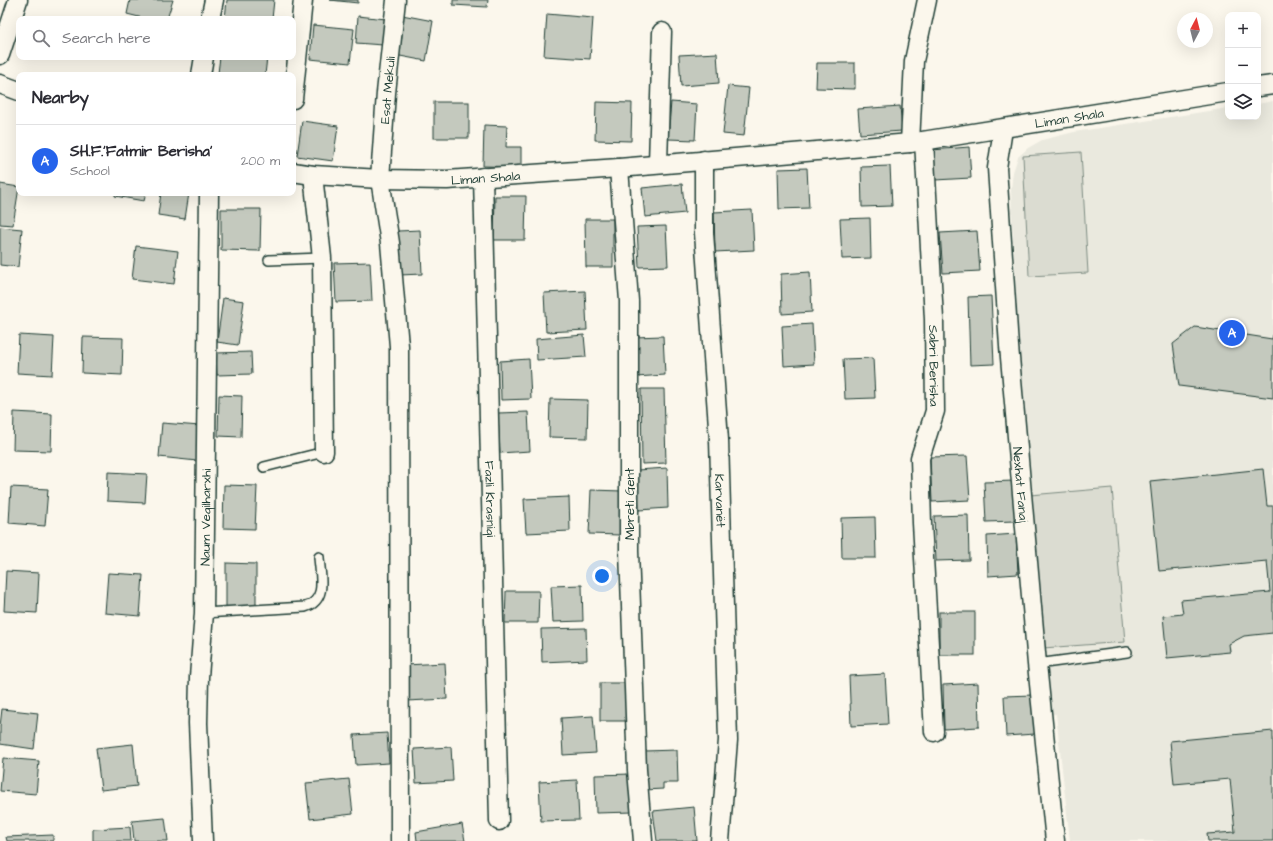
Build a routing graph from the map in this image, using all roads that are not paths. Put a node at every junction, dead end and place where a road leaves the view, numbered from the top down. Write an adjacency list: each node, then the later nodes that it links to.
1 (18, 0): 8 (street)
2 (214, 0): 6 (street)
3 (303, 0): 11 (street)
4 (396, 0): 25 (street, Esat Mekuli)
5 (927, 0): 18 (street)
6 (211, 16)
7 (662, 32): 20 (street)
8 (0, 56)
9 (204, 60): 10 (street)
10 (202, 72)
11 (296, 72)
12 (0, 84): 15 (street)
13 (1273, 85): 14 (street)
14 (1261, 87)
15 (16, 90)
16 (1225, 92): 17 (street, Liman Shala)
17 (1003, 128): 18 (street, Liman Shala); 34 (street, Nexhat Fanaj)
18 (917, 142): 19 (street, Liman Shala); 35 (street, Sabri Berisha)
19 (704, 160): 20 (street, Liman Shala); 40 (street, Karvanët)
20 (658, 164): 21 (street, Liman Shala)
21 (619, 168): 24 (street, Liman Shala); 39 (street, Mbreti Gent)
22 (296, 172): 23 (street, Liman Shala)
23 (313, 175): 25 (street, Liman Shala); 27 (street)
24 (483, 177): 25 (street, Liman Shala); 36 (street, Fazli Krasniqi)
25 (380, 179): 38 (street, Esat Mekuli)
26 (208, 196): 32 (street, Naum Veqilharxhi)
27 (322, 258): 28 (lane); 29 (street)
28 (269, 260)
29 (324, 452): 30 (lane)
30 (264, 467)
31 (319, 557): 32 (lane)
32 (204, 613): 37 (street, Naum Veqilharxhi)
33 (1127, 652): 34 (lane)
34 (1037, 664): 41 (street, Nexhat Fanaj)
35 (934, 732)
36 (499, 821)
37 (203, 841)
38 (400, 841)
39 (643, 841)
40 (720, 841)
41 (1055, 841)

